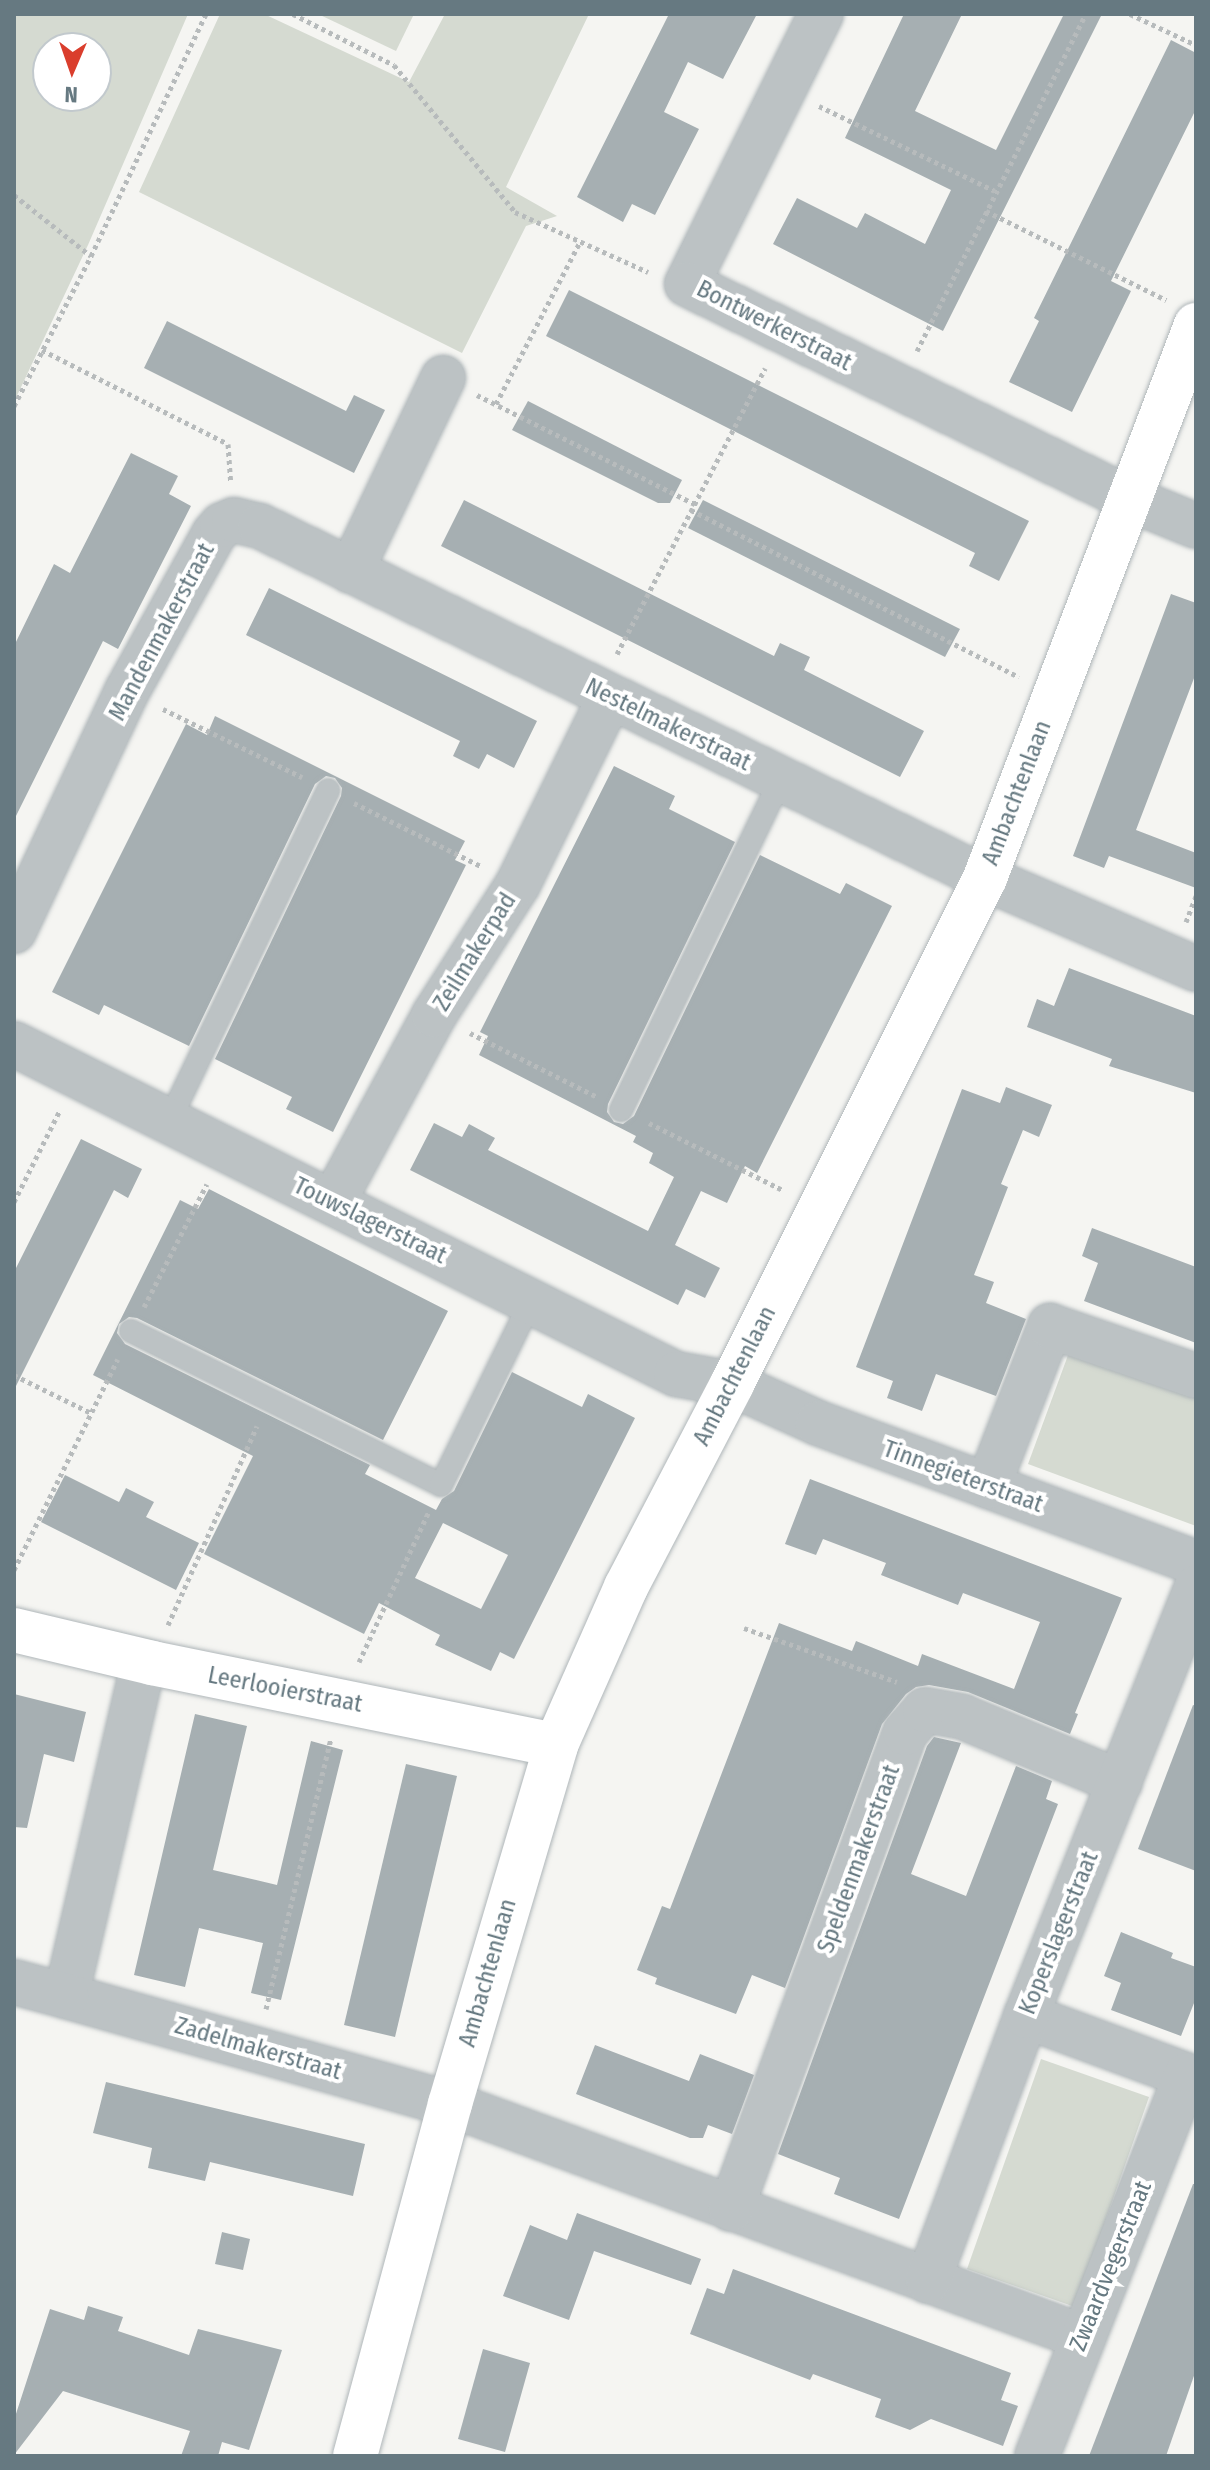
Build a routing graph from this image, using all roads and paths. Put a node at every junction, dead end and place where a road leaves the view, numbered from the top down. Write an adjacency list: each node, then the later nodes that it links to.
1 (206, 14): 12 (path)
2 (293, 14): 11 (path)
3 (821, 14): 7 (street, Bontwerkerstraat)
4 (1086, 14): 8 (path)
5 (1130, 14): 6 (path)
6 (1196, 45)
7 (784, 88): 8 (path); 13 (street, Bontwerkerstraat)
8 (995, 191): 10 (path)
9 (14, 195): 12 (path)
10 (986, 211): 14 (path); 18 (path)
11 (580, 242): 13 (path); 19 (path)
12 (91, 256): 16 (path)
13 (687, 284): 15 (street, Bontwerkerstraat)
14 (1182, 313): 21 (street, Ambachtenlaan)
15 (784, 332): 18 (street, Bontwerkerstraat); 22 (path)
16 (42, 350): 20 (path); 23 (path)
17 (443, 378): 19 (path); 25 (street)
18 (899, 388): 21 (street, Bontwerkerstraat)
19 (496, 405): 22 (path)
20 (14, 406)
21 (1130, 499): 24 (street, Bontwerkerstraat); 27 (street, Ambachtenlaan)
22 (693, 507): 26 (path); 27 (path)
23 (234, 520): 25 (street, Mandenmakerstraat); 31 (street, Mandenmakerstraat)
24 (1196, 526)
25 (351, 571): 26 (street, Nestelmakerstraat)
26 (604, 694): 28 (street, Nestelmakerstraat); 38 (street, Zeilmakerpad)
27 (1055, 695): 30 (street, Ambachtenlaan)
28 (781, 779): 30 (street, Nestelmakerstraat); 35 (lane)
29 (328, 790): 36 (lane)
30 (985, 878): 32 (street, Nestelmakerstraat); 43 (street, Ambachtenlaan)
31 (14, 931)
32 (1196, 969)
33 (14, 1044): 34 (street, Touwslagerstraat)
34 (78, 1076): 36 (street, Touwslagerstraat); 37 (path)
35 (621, 1110)
36 (169, 1121): 38 (street, Touwslagerstraat)
37 (14, 1202)
38 (333, 1202): 39 (street, Touwslagerstraat)
39 (531, 1301): 43 (street, Touwslagerstraat); 46 (lane)
40 (131, 1331): 44 (lane)
41 (14, 1375): 45 (path)
42 (1196, 1376): 47 (street)
43 (732, 1384): 47 (street, Tinnegieterstraat); 55 (street, Ambachtenlaan)
44 (269, 1399): 46 (lane); 52 (path)
45 (91, 1413)
46 (441, 1485): 53 (path)
47 (988, 1486): 48 (street, Tinnegieterstraat)
48 (1196, 1563)
49 (1196, 1588): 56 (street, Koperslagerstraat)
50 (744, 1628): 54 (path)
51 (14, 1630): 52 (street, Leerlooierstraat)
52 (148, 1662): 53 (street, Leerlooierstraat); 58 (street)
53 (341, 1701): 55 (street, Leerlooierstraat); 60 (path)
54 (925, 1710): 56 (street); 63 (street, Speldenmakerstraat)
55 (556, 1745): 62 (street, Ambachtenlaan)
56 (1120, 1782): 59 (street, Koperslagerstraat)
57 (14, 1982): 58 (street, Zadelmakerstraat)
58 (66, 1996): 60 (street, Zadelmakerstraat)
59 (1026, 2016): 61 (street, Zwaardvegerstraat); 64 (street, Koperslagerstraat)
60 (256, 2048): 62 (street, Zadelmakerstraat)
61 (1191, 2077): 65 (street, Zwaardvegerstraat)
62 (450, 2104): 63 (street); 66 (street, Ambachtenlaan)
63 (731, 2209): 64 (street)
64 (928, 2281): 65 (street)
65 (1083, 2337): 67 (street, Zwaardvegerstraat)
66 (355, 2456)
67 (1037, 2456)

